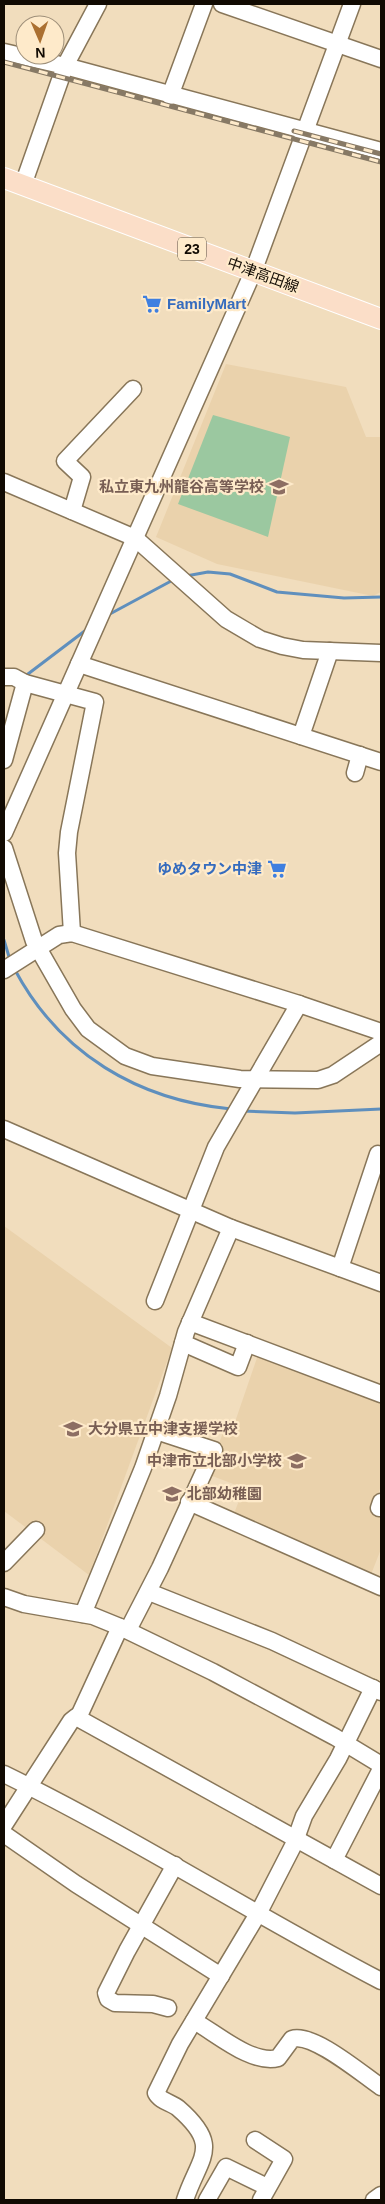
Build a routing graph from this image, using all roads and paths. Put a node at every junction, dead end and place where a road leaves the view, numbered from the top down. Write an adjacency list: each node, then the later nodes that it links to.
1 (98, 4): 8 (street)
2 (204, 4): 9 (street)
3 (222, 4): 5 (street)
4 (352, 4): 5 (street)
5 (337, 44): 7 (street); 10 (street)
6 (4, 52): 8 (street)
7 (381, 59)
8 (65, 66): 9 (street); 13 (street)
9 (170, 96): 10 (street)
10 (305, 131): 11 (street); 14 (street)
11 (381, 152)
12 (4, 178): 13 (main road, 中津高田線 / 23)
13 (23, 185): 14 (main road, 中津高田線 / 23)
14 (253, 272): 15 (main road, 中津高田線 / 23); 19 (street)
15 (381, 319)
16 (133, 389): 18 (street)
17 (4, 482): 18 (street)
18 (72, 511): 19 (street)
19 (135, 538): 20 (street); 22 (street)
20 (330, 651): 21 (street); 25 (street)
21 (381, 653)
22 (79, 664): 24 (street); 25 (street)
23 (17, 680): 24 (street); 27 (street)
24 (66, 693): 30 (street); 32 (street)
25 (301, 736): 26 (street)
26 (360, 755): 28 (street); 29 (street)
27 (4, 760)
28 (381, 762)
29 (355, 774)
30 (5, 829)
31 (4, 848): 33 (street)
32 (72, 933): 33 (street); 35 (street)
33 (38, 948): 34 (street); 38 (street)
34 (4, 970)
35 (299, 1004): 36 (street); 38 (street)
36 (381, 1032)
37 (381, 1043): 38 (street)
38 (256, 1080): 41 (street)
39 (6, 1134): 41 (street)
40 (381, 1155): 43 (street)
41 (190, 1210): 42 (street); 45 (street)
42 (231, 1228): 43 (street); 46 (street)
43 (340, 1268): 44 (street)
44 (381, 1283)
45 (155, 1301)
46 (190, 1322): 47 (street); 48 (street)
47 (183, 1343): 48 (street); 50 (street)
48 (247, 1344): 49 (street)
49 (381, 1394)
50 (156, 1431): 51 (street); 59 (street)
51 (189, 1502): 56 (street); 57 (street)
52 (381, 1502): 53 (street)
53 (381, 1508)
54 (36, 1530): 55 (street)
55 (4, 1563)
56 (381, 1587)
57 (149, 1592): 60 (street); 61 (street)
58 (4, 1597): 59 (street)
59 (83, 1614): 60 (street)
60 (124, 1629): 62 (street); 63 (street)
61 (377, 1690): 63 (street)
62 (78, 1718): 67 (street); 70 (street)
63 (346, 1743): 64 (street); 70 (street)
64 (381, 1765)
65 (381, 1769): 71 (street)
66 (5, 1777): 67 (street)
67 (29, 1786): 68 (street); 72 (street)
68 (4, 1825)
69 (4, 1834): 75 (street)
70 (296, 1838): 71 (street); 74 (street)
71 (334, 1860): 73 (street)
72 (175, 1865): 74 (street); 75 (street)
73 (381, 1886)
74 (259, 1912): 76 (street); 77 (street)
75 (142, 1924): 76 (street); 78 (street)
76 (221, 1976): 79 (street)
77 (381, 1981)
78 (168, 2008)
79 (194, 2021): 80 (street); 84 (street)
80 (381, 2087)
81 (255, 2140): 82 (street)
82 (264, 2194): 85 (street)
83 (381, 2195): 86 (street)
84 (185, 2200)
85 (207, 2200)
86 (374, 2200)

